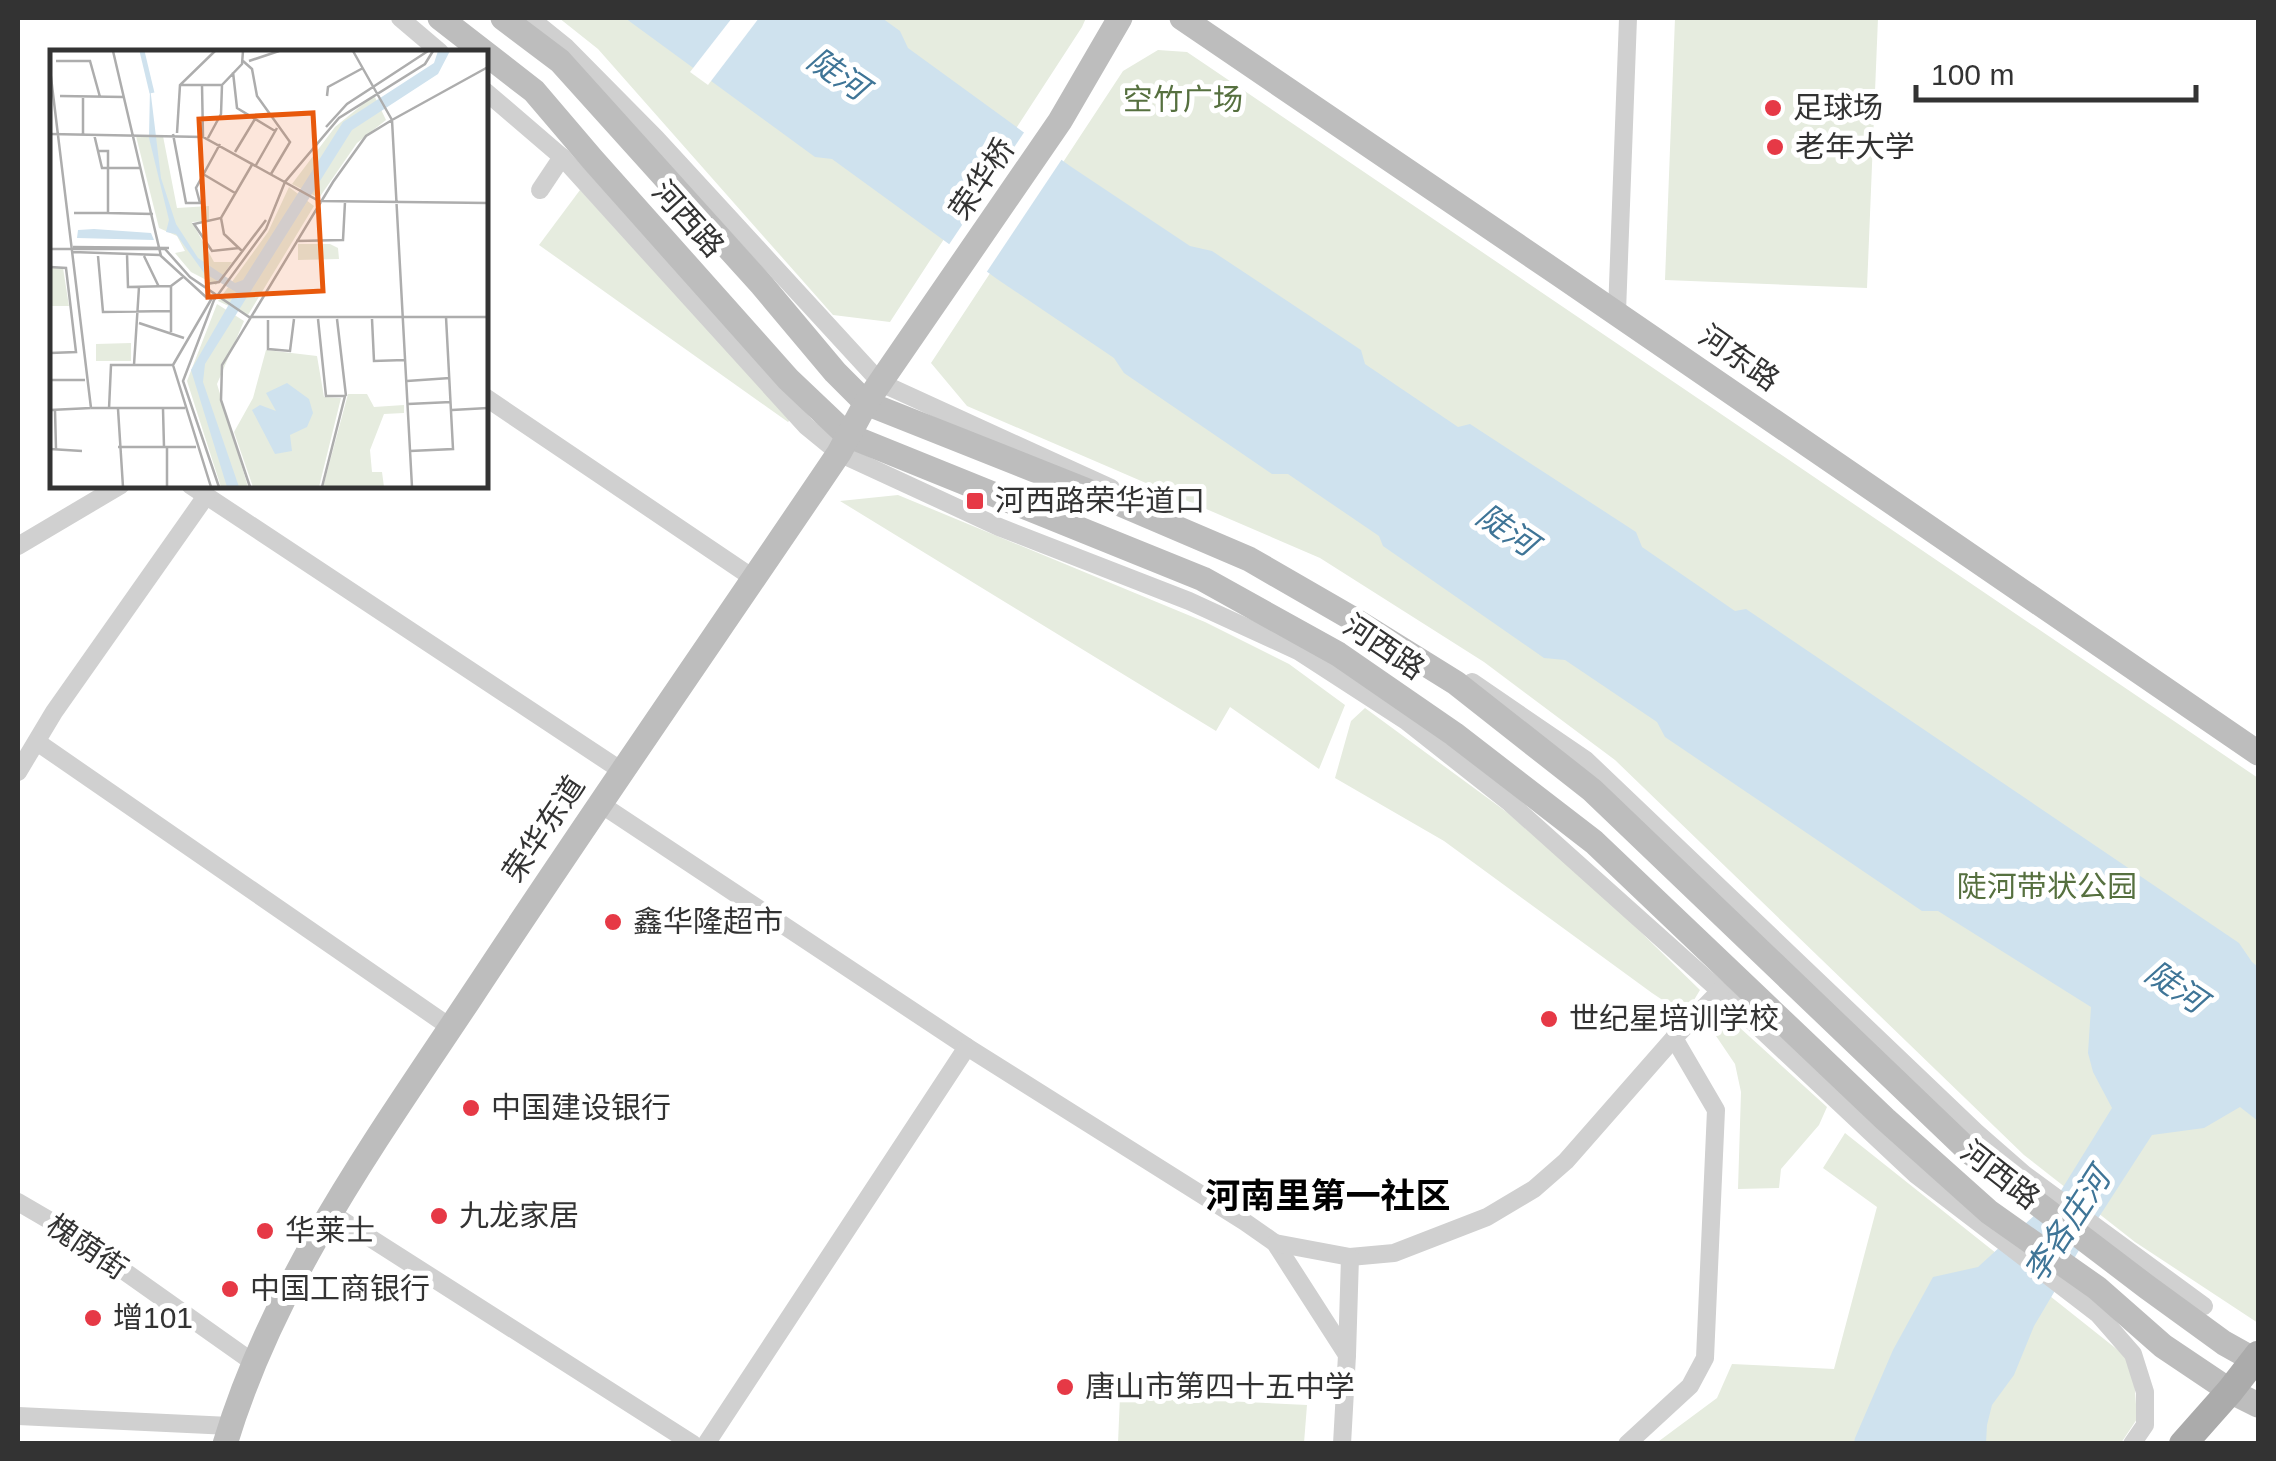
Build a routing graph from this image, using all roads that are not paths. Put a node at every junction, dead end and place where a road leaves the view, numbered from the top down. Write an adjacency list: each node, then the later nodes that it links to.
1 (400, 18): 8 (street)
2 (440, 18): 9 (main road, 河西路)
3 (503, 18): 11 (main road, 河西路)
4 (530, 18): 18 (street)
5 (1120, 18): 16 (main road, 荣华桥)
6 (1182, 18): 17 (main road, 河东路)
7 (1628, 18): 17 (street)
8 (438, 50)
9 (481, 50)
10 (488, 55): 12 (main road, 河西路)
11 (560, 61): 12 (main road); 18 (main road, 河西路)
12 (534, 91): 20 (main road, 河西路)
13 (488, 93): 14 (street)
14 (562, 157): 15 (street); 20 (street)
15 (540, 190)
16 (957, 273): 18 (main road, 荣华东道)
17 (1618, 312): 27 (main road, 河东路)
18 (874, 394): 20 (main road, 荣华东道); 39 (main road, 河西路)
19 (488, 398): 25 (street)
20 (843, 444): 25 (main road, 荣华东道); 31 (street); 37 (main road, 河西路)
21 (116, 488): 24 (street)
22 (194, 488): 23 (street)
23 (206, 496): 26 (street); 28 (street)
24 (18, 546)
25 (753, 578): 28 (main road, 荣华东道)
26 (37, 742): 29 (street); 32 (street)
27 (2258, 753)
28 (622, 771): 30 (main road, 荣华东道)
29 (18, 772)
30 (599, 804): 32 (main road, 荣华东道); 34 (street)
31 (1720, 991): 33 (street); 37 (street)
32 (450, 1028): 36 (main road, 荣华东道)
33 (1674, 1038): 40 (street); 53 (street)
34 (967, 1047): 38 (street); 51 (street)
35 (18, 1202): 45 (street, 槐荫街)
36 (331, 1213): 45 (main road, 荣华东道); 50 (street)
37 (1989, 1222): 41 (main road, 河西路)
38 (1275, 1243): 40 (street); 43 (street)
39 (2116, 1253): 42 (street); 44 (main road, 河西路)
40 (1350, 1256): 43 (street)
41 (2098, 1301): 46 (main road, 河西路); 54 (street)
42 (2204, 1306)
43 (1347, 1355): 52 (street)
44 (2257, 1359): 46 (main road)
45 (254, 1363): 49 (main road, 荣华东道)
46 (2230, 1392): 47 (main road, 河西路); 55 (main road)
47 (2258, 1405)
48 (18, 1416): 49 (street)
49 (227, 1435)
50 (693, 1444)
51 (706, 1444)
52 (1342, 1444)
53 (1628, 1444)
54 (2132, 1444)
55 (2183, 1444)

